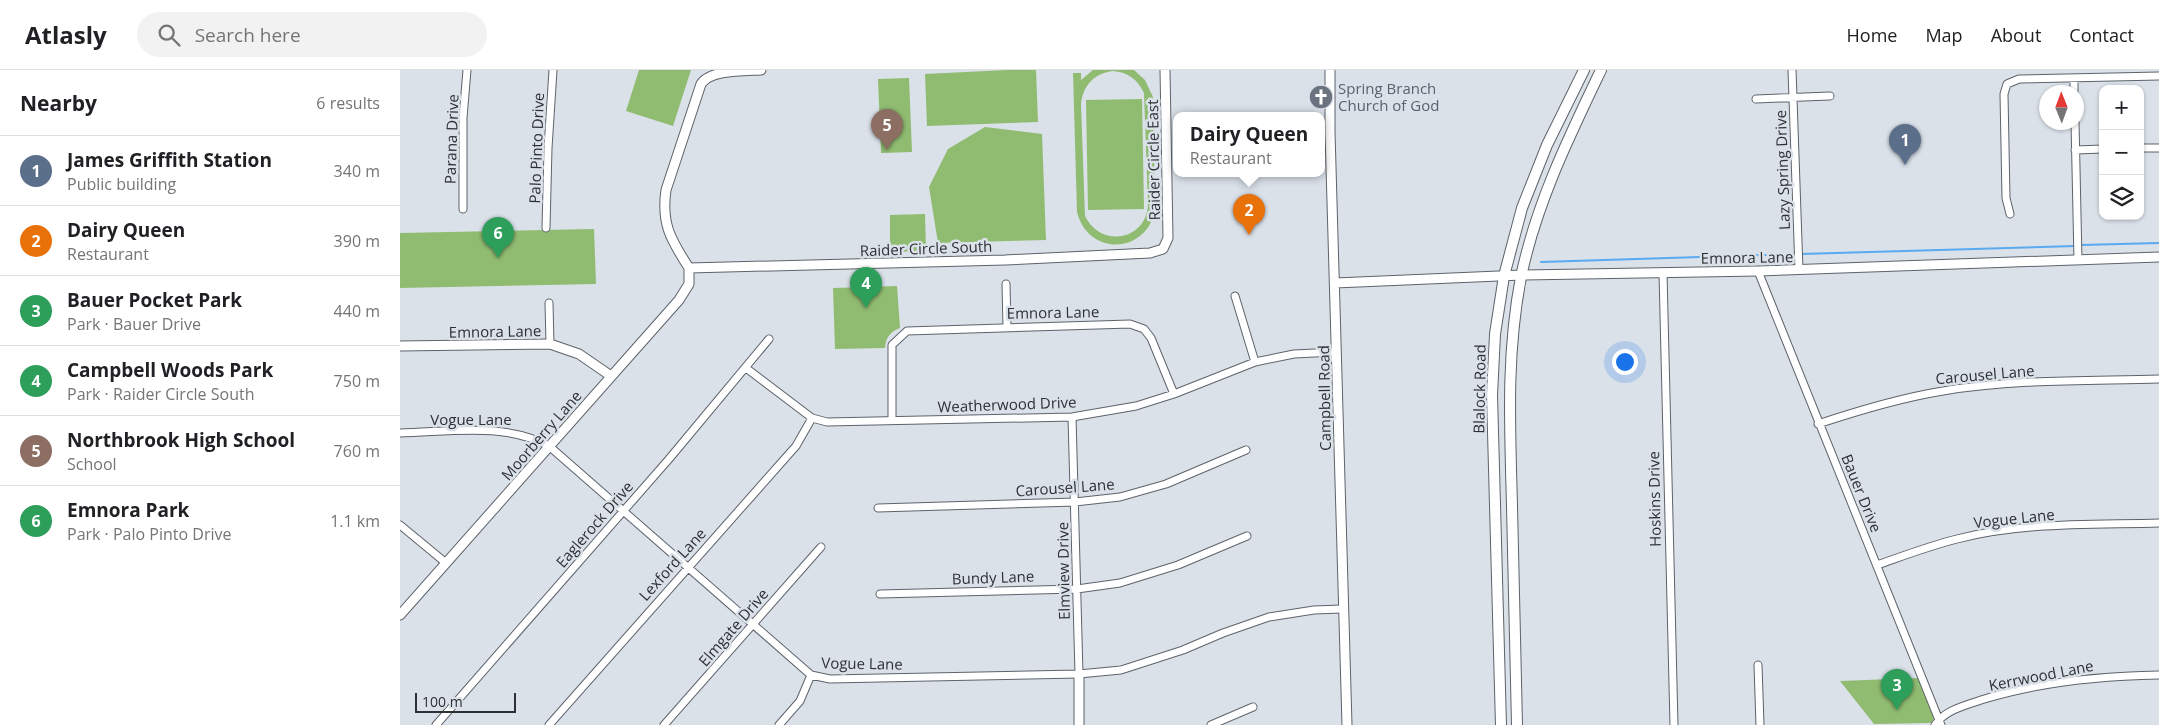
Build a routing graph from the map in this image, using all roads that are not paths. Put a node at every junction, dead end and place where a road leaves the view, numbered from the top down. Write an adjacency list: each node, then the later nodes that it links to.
1 (467, 70): 20 (street, Parana Drive)
2 (553, 70): 22 (street, Palo Pinto Drive)
3 (761, 70): 27 (street)
4 (1165, 70): 23 (street, Raider Circle East)
5 (1330, 70): 32 (street, Campbell Road)
6 (1584, 70): 31 (main road, Blalock Road)
7 (1601, 70): 30 (main road, Blalock Road)
8 (1792, 70): 13 (street, Lazy Spring Drive)
9 (2159, 76): 10 (street)
10 (2074, 79): 11 (street); 21 (street)
11 (2074, 85)
12 (1830, 96): 13 (street)
13 (1793, 97): 14 (street); 26 (street, Lazy Spring Drive)
14 (1756, 99)
15 (2075, 130): 19 (street)
16 (2144, 148): 17 (street)
17 (2159, 148)
18 (2099, 149): 19 (street)
19 (2076, 150): 24 (street)
20 (463, 209)
21 (2010, 214)
22 (546, 228)
23 (1163, 249): 27 (street, Raider Circle South)
24 (2078, 258): 25 (street, Emnora Lane); 26 (street, Emnora Lane)
25 (2159, 258)
26 (1799, 266): 28 (street, Emnora Lane)
27 (689, 268): 43 (street, Moorberry Lane)
28 (1758, 271): 29 (street, Emnora Lane); 49 (street, Bauer Drive)
29 (1663, 273): 30 (street, Emnora Lane); 89 (street, Hoskins Drive)
30 (1522, 275): 31 (street, Emnora Lane); 53 (main road, Blalock Road)
31 (1504, 276): 32 (street, Emnora Lane); 52 (main road, Blalock Road)
32 (1335, 283): 40 (street, Campbell Road)
33 (1006, 284): 36 (street)
34 (1235, 296): 41 (street)
35 (549, 303): 38 (street)
36 (1007, 327): 45 (street, Emnora Lane); 48 (street, Emnora Lane)
37 (769, 339): 42 (street, Eaglerock Drive)
38 (550, 344): 39 (street, Emnora Lane); 43 (street, Emnora Lane)
39 (400, 346)
40 (1336, 352): 41 (street, Weatherwood Drive); 69 (street, Campbell Road)
41 (1255, 362): 45 (street, Weatherwood Drive)
42 (746, 368): 46 (street, Weatherwood Drive); 57 (street, Eaglerock Drive)
43 (611, 376): 51 (street, Moorberry Lane)
44 (2159, 379): 49 (street, Carousel Lane)
45 (1174, 394): 47 (street, Weatherwood Drive)
46 (812, 418): 48 (street, Weatherwood Drive); 66 (street, Lexford Lane)
47 (1072, 418): 48 (street, Weatherwood Drive); 55 (street, Elmview Drive)
48 (892, 420)
49 (1818, 424): 65 (street, Bauer Drive)
50 (400, 433): 51 (street, Vogue Lane)
51 (549, 446): 57 (street, Vogue Lane); 64 (street, Moorberry Lane)
52 (1493, 447): 53 (main road); 62 (main road, Blalock Road)
53 (1510, 448): 63 (main road, Blalock Road)
54 (1246, 450): 55 (street, Carousel Lane)
55 (1075, 502): 56 (street, Carousel Lane); 67 (street, Elmview Drive)
56 (878, 508)
57 (624, 512): 66 (street, Vogue Lane); 80 (street, Eaglerock Drive)
58 (2159, 523): 65 (street, Vogue Lane)
59 (400, 525): 64 (street)
60 (1247, 536): 67 (street, Bundy Lane)
61 (821, 547): 71 (street, Elmgate Drive)
62 (1496, 561): 63 (main road); 76 (main road, Blalock Road)
63 (1513, 561): 77 (main road, Blalock Road)
64 (446, 563): 70 (street, Moorberry Lane)
65 (1877, 565): 79 (street, Bauer Drive)
66 (688, 567): 71 (street, Vogue Lane); 81 (street, Lexford Lane)
67 (1077, 589): 68 (street, Bundy Lane); 73 (street, Elmview Drive)
68 (880, 594)
69 (1342, 610): 73 (street, Vogue Lane); 86 (street, Campbell Road)
70 (400, 616)
71 (753, 625): 75 (street, Vogue Lane); 82 (street, Elmgate Drive)
72 (1758, 665): 90 (street)
73 (1079, 674): 75 (street, Vogue Lane); 84 (street, Elmview Drive)
74 (2159, 675): 79 (street, Kerrwood Lane)
75 (811, 676): 83 (street)
76 (1500, 682): 77 (main road); 87 (main road, Blalock Road)
77 (1516, 683): 88 (main road, Blalock Road)
78 (1253, 708): 85 (street)
79 (1938, 723)
80 (436, 725)
81 (549, 725)
82 (664, 725)
83 (779, 725)
84 (1079, 725)
85 (1211, 725)
86 (1347, 725)
87 (1501, 725)
88 (1517, 725)
89 (1674, 725)
90 (1760, 725)

